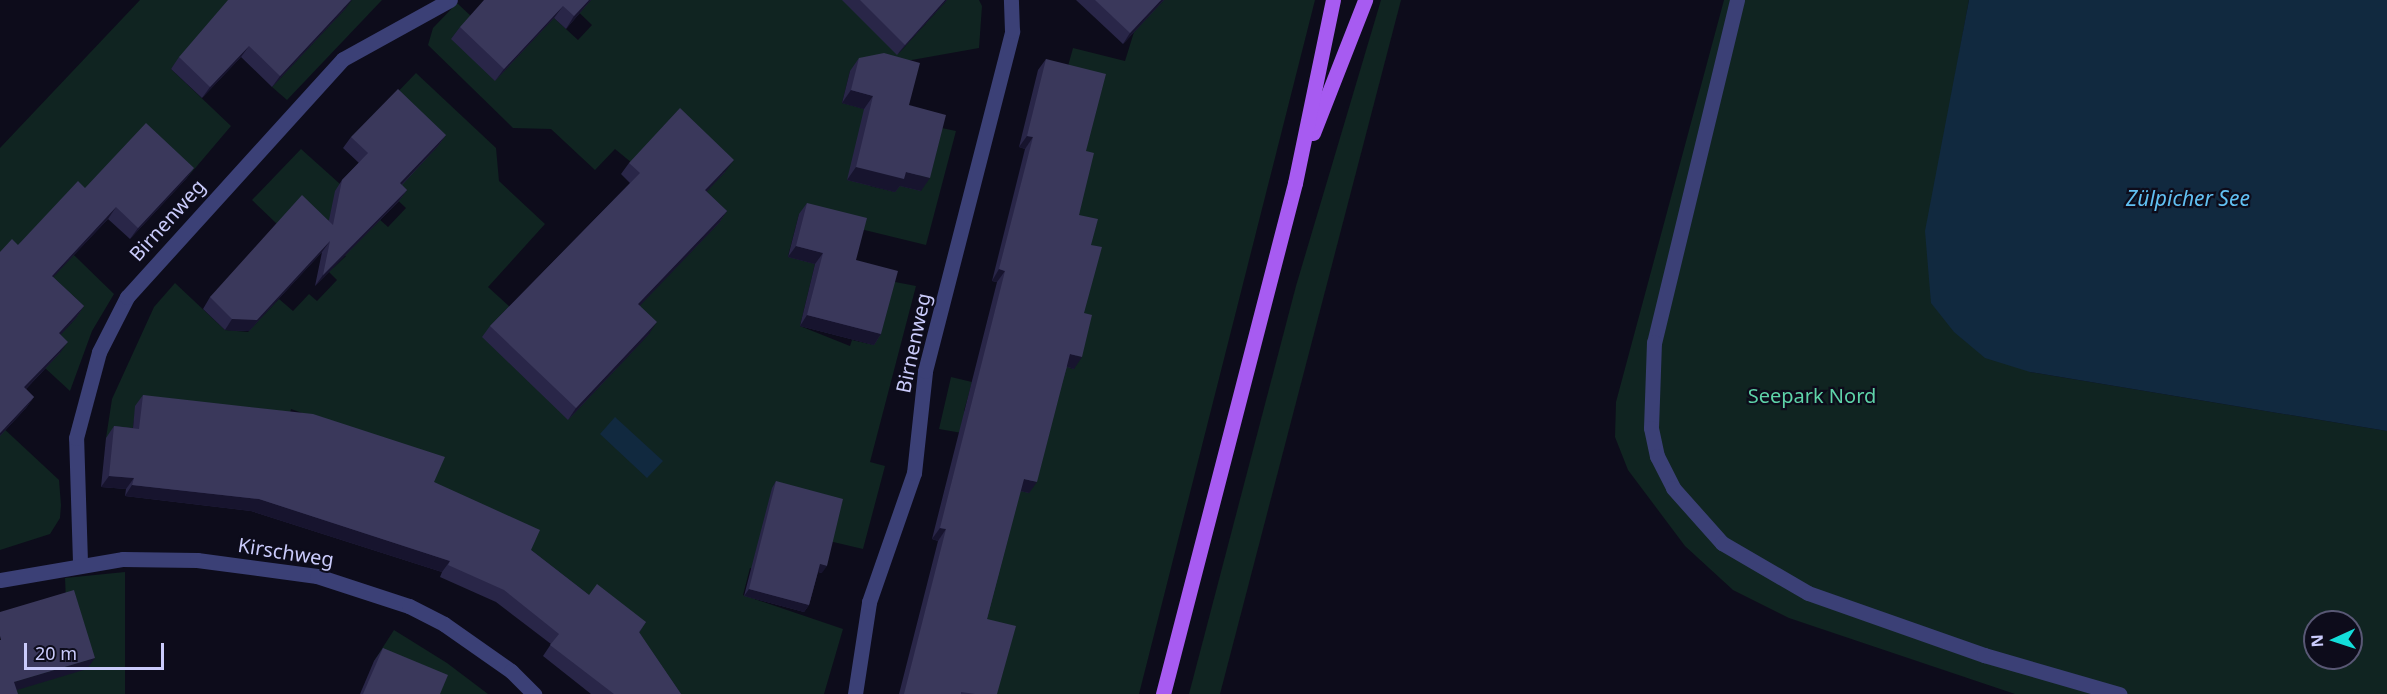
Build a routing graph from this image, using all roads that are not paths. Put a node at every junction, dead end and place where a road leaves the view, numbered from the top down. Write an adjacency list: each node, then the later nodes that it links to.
1 (450, 0): 7 (street, Birnenweg)
2 (1011, 0): 10 (street, Birnenweg)
3 (1333, 0): 6 (main road)
4 (1365, 0): 6 (main road)
5 (1737, 0): 12 (street)
6 (1295, 183): 11 (main road)
7 (80, 562): 8 (street, Kirschweg); 9 (street, Kirschweg)
8 (0, 580)
9 (534, 694)
10 (855, 694)
11 (1163, 694)
12 (2119, 694)

